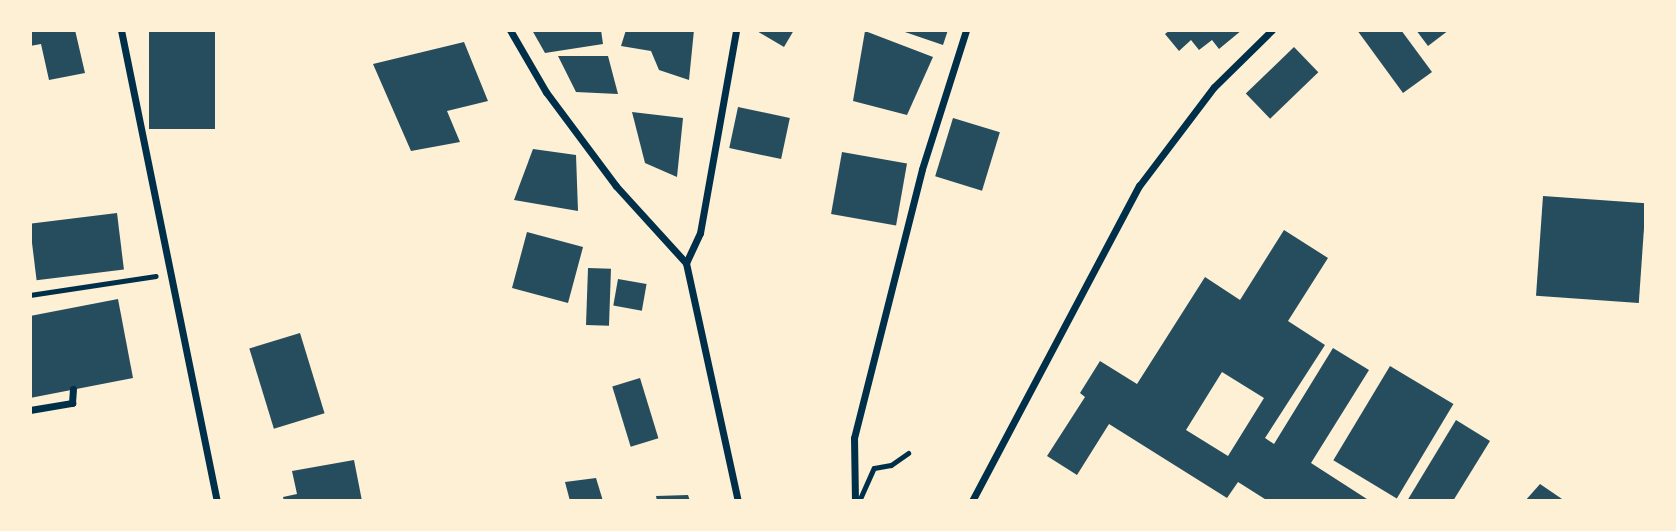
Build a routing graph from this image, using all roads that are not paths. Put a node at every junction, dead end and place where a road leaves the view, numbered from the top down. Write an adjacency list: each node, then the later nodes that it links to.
1 (121, 30): 10 (street)
2 (510, 30): 6 (street)
3 (736, 30): 6 (street)
4 (966, 30): 12 (street)
5 (1272, 30): 13 (street)
6 (686, 263): 11 (street)
7 (73, 389): 8 (street)
8 (30, 410)
9 (908, 453): 12 (lane)
10 (217, 501)
11 (738, 501)
12 (857, 501)
13 (972, 501)

